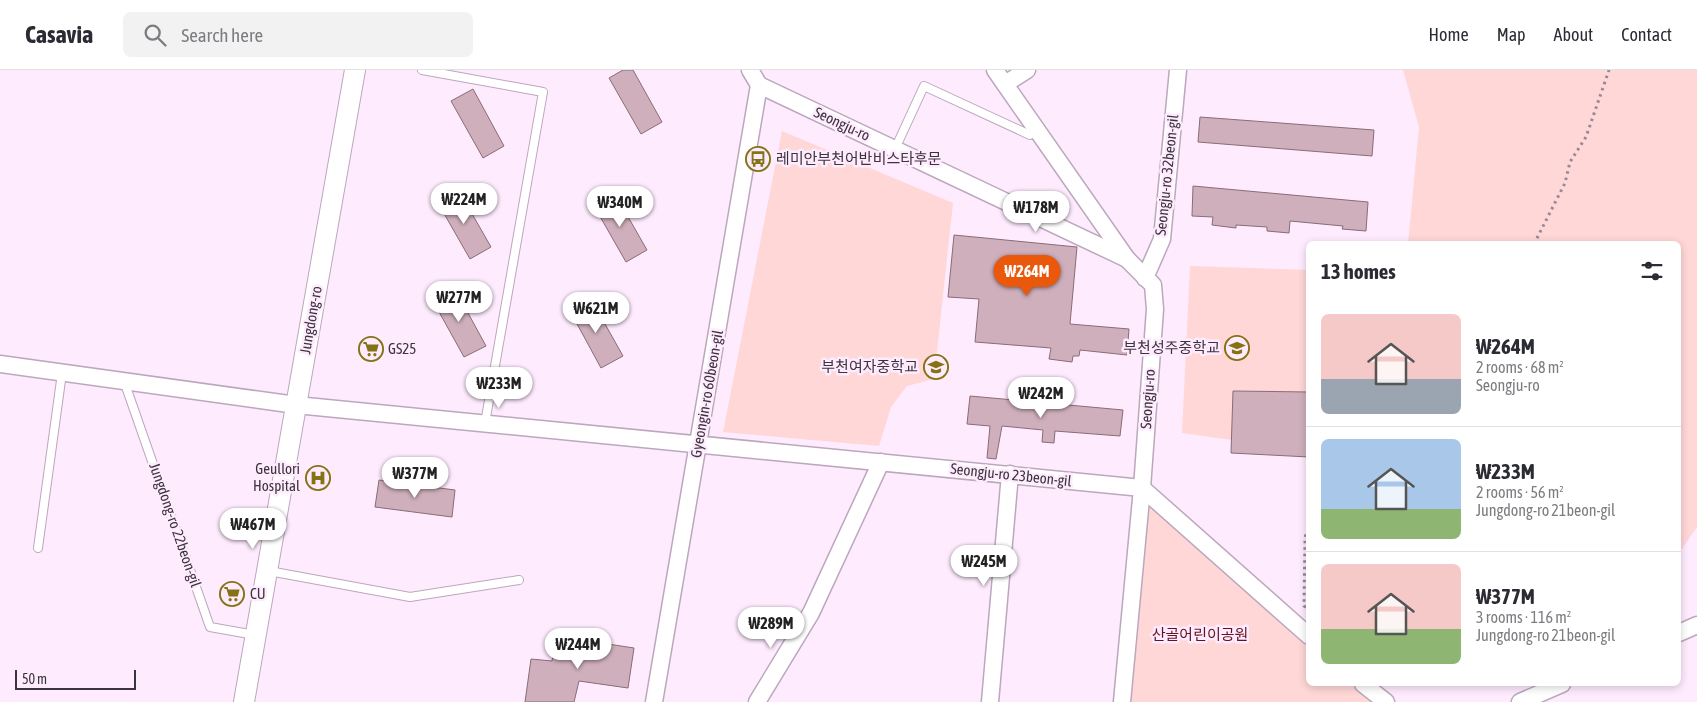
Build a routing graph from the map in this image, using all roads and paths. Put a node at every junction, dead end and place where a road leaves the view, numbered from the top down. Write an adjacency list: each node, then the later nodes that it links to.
1 (355, 70): 17 (street, Jungdong-ro)
2 (422, 70): 18 (lane)
3 (995, 70): 8 (street)
4 (1027, 70): 8 (street)
5 (1178, 70): 13 (street, Seongju-ro 32beon-gil)
6 (1609, 70): 11 (path)
7 (754, 75): 10 (street, Seongju-ro); 19 (street, Gyeongin-ro 60beon-gil)
8 (1005, 84): 9 (street)
9 (1038, 131): 10 (lane); 12 (street)
10 (895, 149): 12 (street, Seongju-ro)
11 (1536, 241)
12 (1127, 259): 13 (street, Seongju-ro)
13 (1145, 278): 22 (street, Seongju-ro)
14 (0, 364): 15 (street)
15 (62, 373): 16 (street); 24 (lane)
16 (124, 381): 17 (street); 31 (lane, Jungdong-ro 22beon-gil)
17 (296, 404): 18 (street, Seongju-ro 23beon-gil); 25 (street, Jungdong-ro)
18 (486, 423): 19 (street, Seongju-ro 23beon-gil)
19 (698, 444): 20 (street, Seongju-ro 23beon-gil); 35 (street, Gyeongin-ro 60beon-gil)
20 (881, 462): 21 (street, Seongju-ro 23beon-gil); 36 (street)
21 (1010, 474): 22 (street, Seongju-ro 23beon-gil); 37 (street)
22 (1142, 488): 30 (street); 38 (street, Seongju-ro)
23 (1306, 531): 27 (path)
24 (38, 548)
25 (267, 570): 26 (lane); 31 (street, Jungdong-ro)
26 (519, 580)
27 (1306, 607)
28 (1697, 625): 29 (street)
29 (1681, 632)
30 (1306, 633)
31 (255, 635): 34 (street, Jungdong-ro)
32 (1366, 686): 39 (street)
33 (1557, 686): 40 (street)
34 (244, 702)
35 (654, 702)
36 (757, 702)
37 (990, 702)
38 (1122, 702)
39 (1386, 702)
40 (1520, 702)

